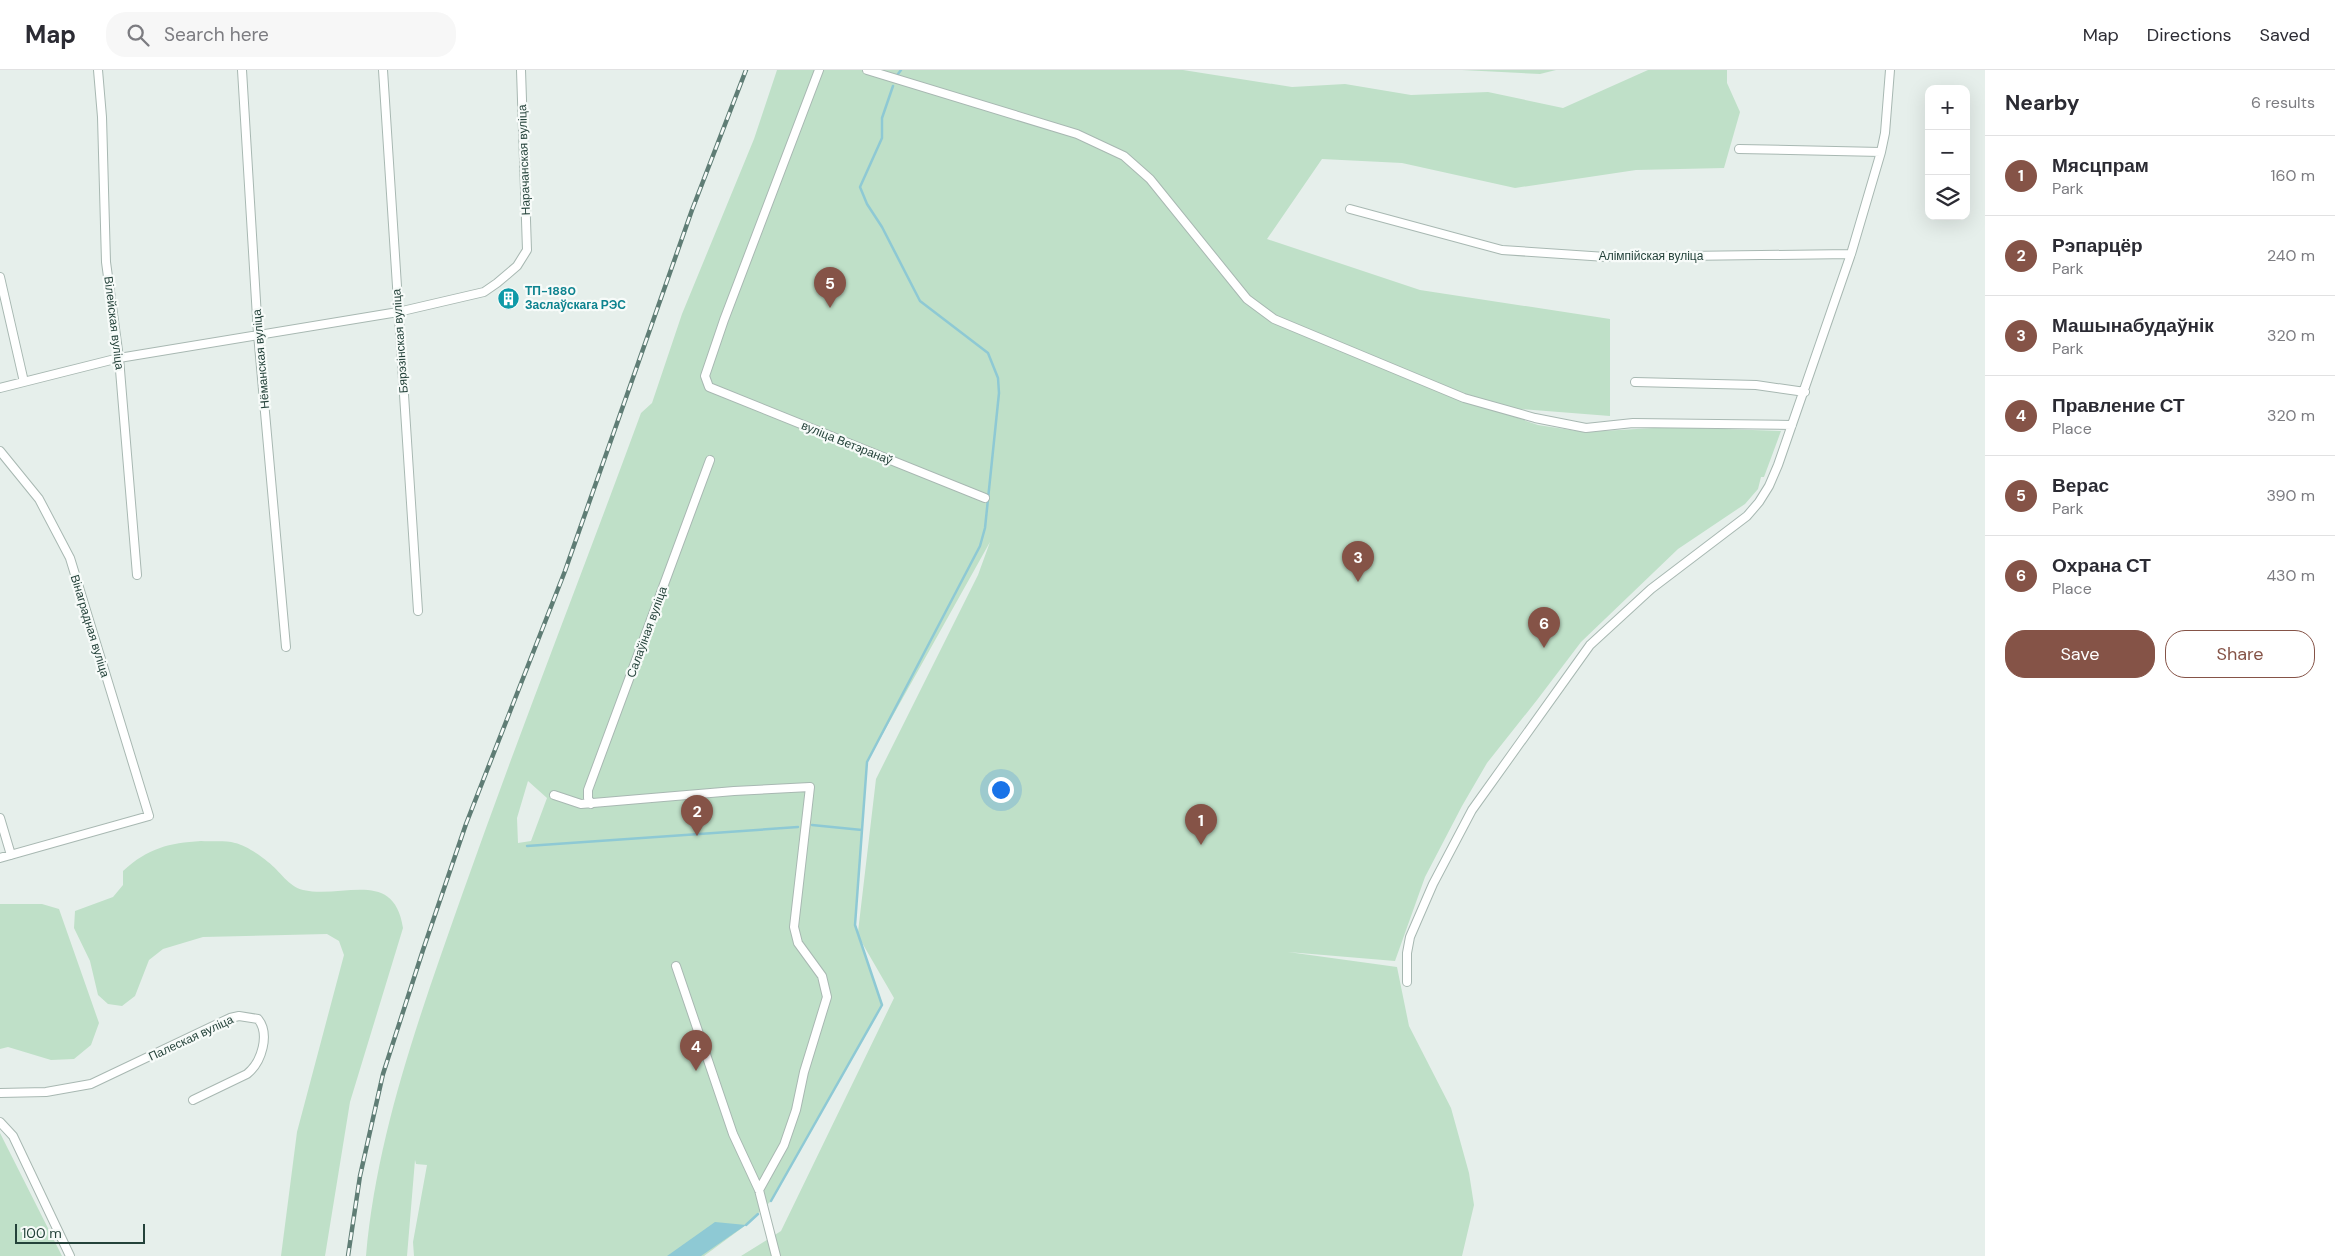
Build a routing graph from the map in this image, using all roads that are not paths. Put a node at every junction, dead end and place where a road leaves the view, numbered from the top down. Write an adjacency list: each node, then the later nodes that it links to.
1 (98, 70): 16 (street, Вілейская вуліца)
2 (242, 70): 15 (street, Нёманская вуліца)
3 (383, 70): 14 (street, Бярэзінская вуліца)
4 (521, 70): 14 (street, Нарачанская вуліца)
5 (819, 70): 24 (street, вуліца Ветэранаў)
6 (867, 70): 8 (street)
7 (1890, 70): 10 (street)
8 (887, 73): 21 (street)
9 (1739, 149): 10 (street)
10 (1881, 152): 12 (street)
11 (1350, 209): 12 (street, Алімпійская вуліца)
12 (1851, 254): 20 (street)
13 (0, 277): 17 (street)
14 (398, 312): 15 (street); 26 (street, Бярэзінская вуліца)
15 (258, 334): 16 (street); 27 (street, Нёманская вуліца)
16 (119, 358): 17 (street); 25 (street, Вілейская вуліца)
17 (24, 382): 19 (street)
18 (1635, 382): 20 (street)
19 (0, 388)
20 (1805, 392): 21 (street)
21 (1792, 425): 34 (street)
22 (0, 451): 31 (street, Вінаградная вуліца)
23 (710, 460): 29 (street, Салаўіная вуліца)
24 (985, 498)
25 (137, 575)
26 (418, 611)
27 (286, 648)
28 (554, 795): 29 (street)
29 (590, 804): 38 (street)
30 (0, 818): 31 (street)
31 (11, 856): 32 (street)
32 (0, 858)
33 (676, 966): 38 (street)
34 (1407, 982)
35 (4, 1093): 36 (street, Палеская вуліца)
36 (193, 1100)
37 (0, 1122): 39 (street)
38 (759, 1190): 40 (street)
39 (70, 1256)
40 (776, 1256)

